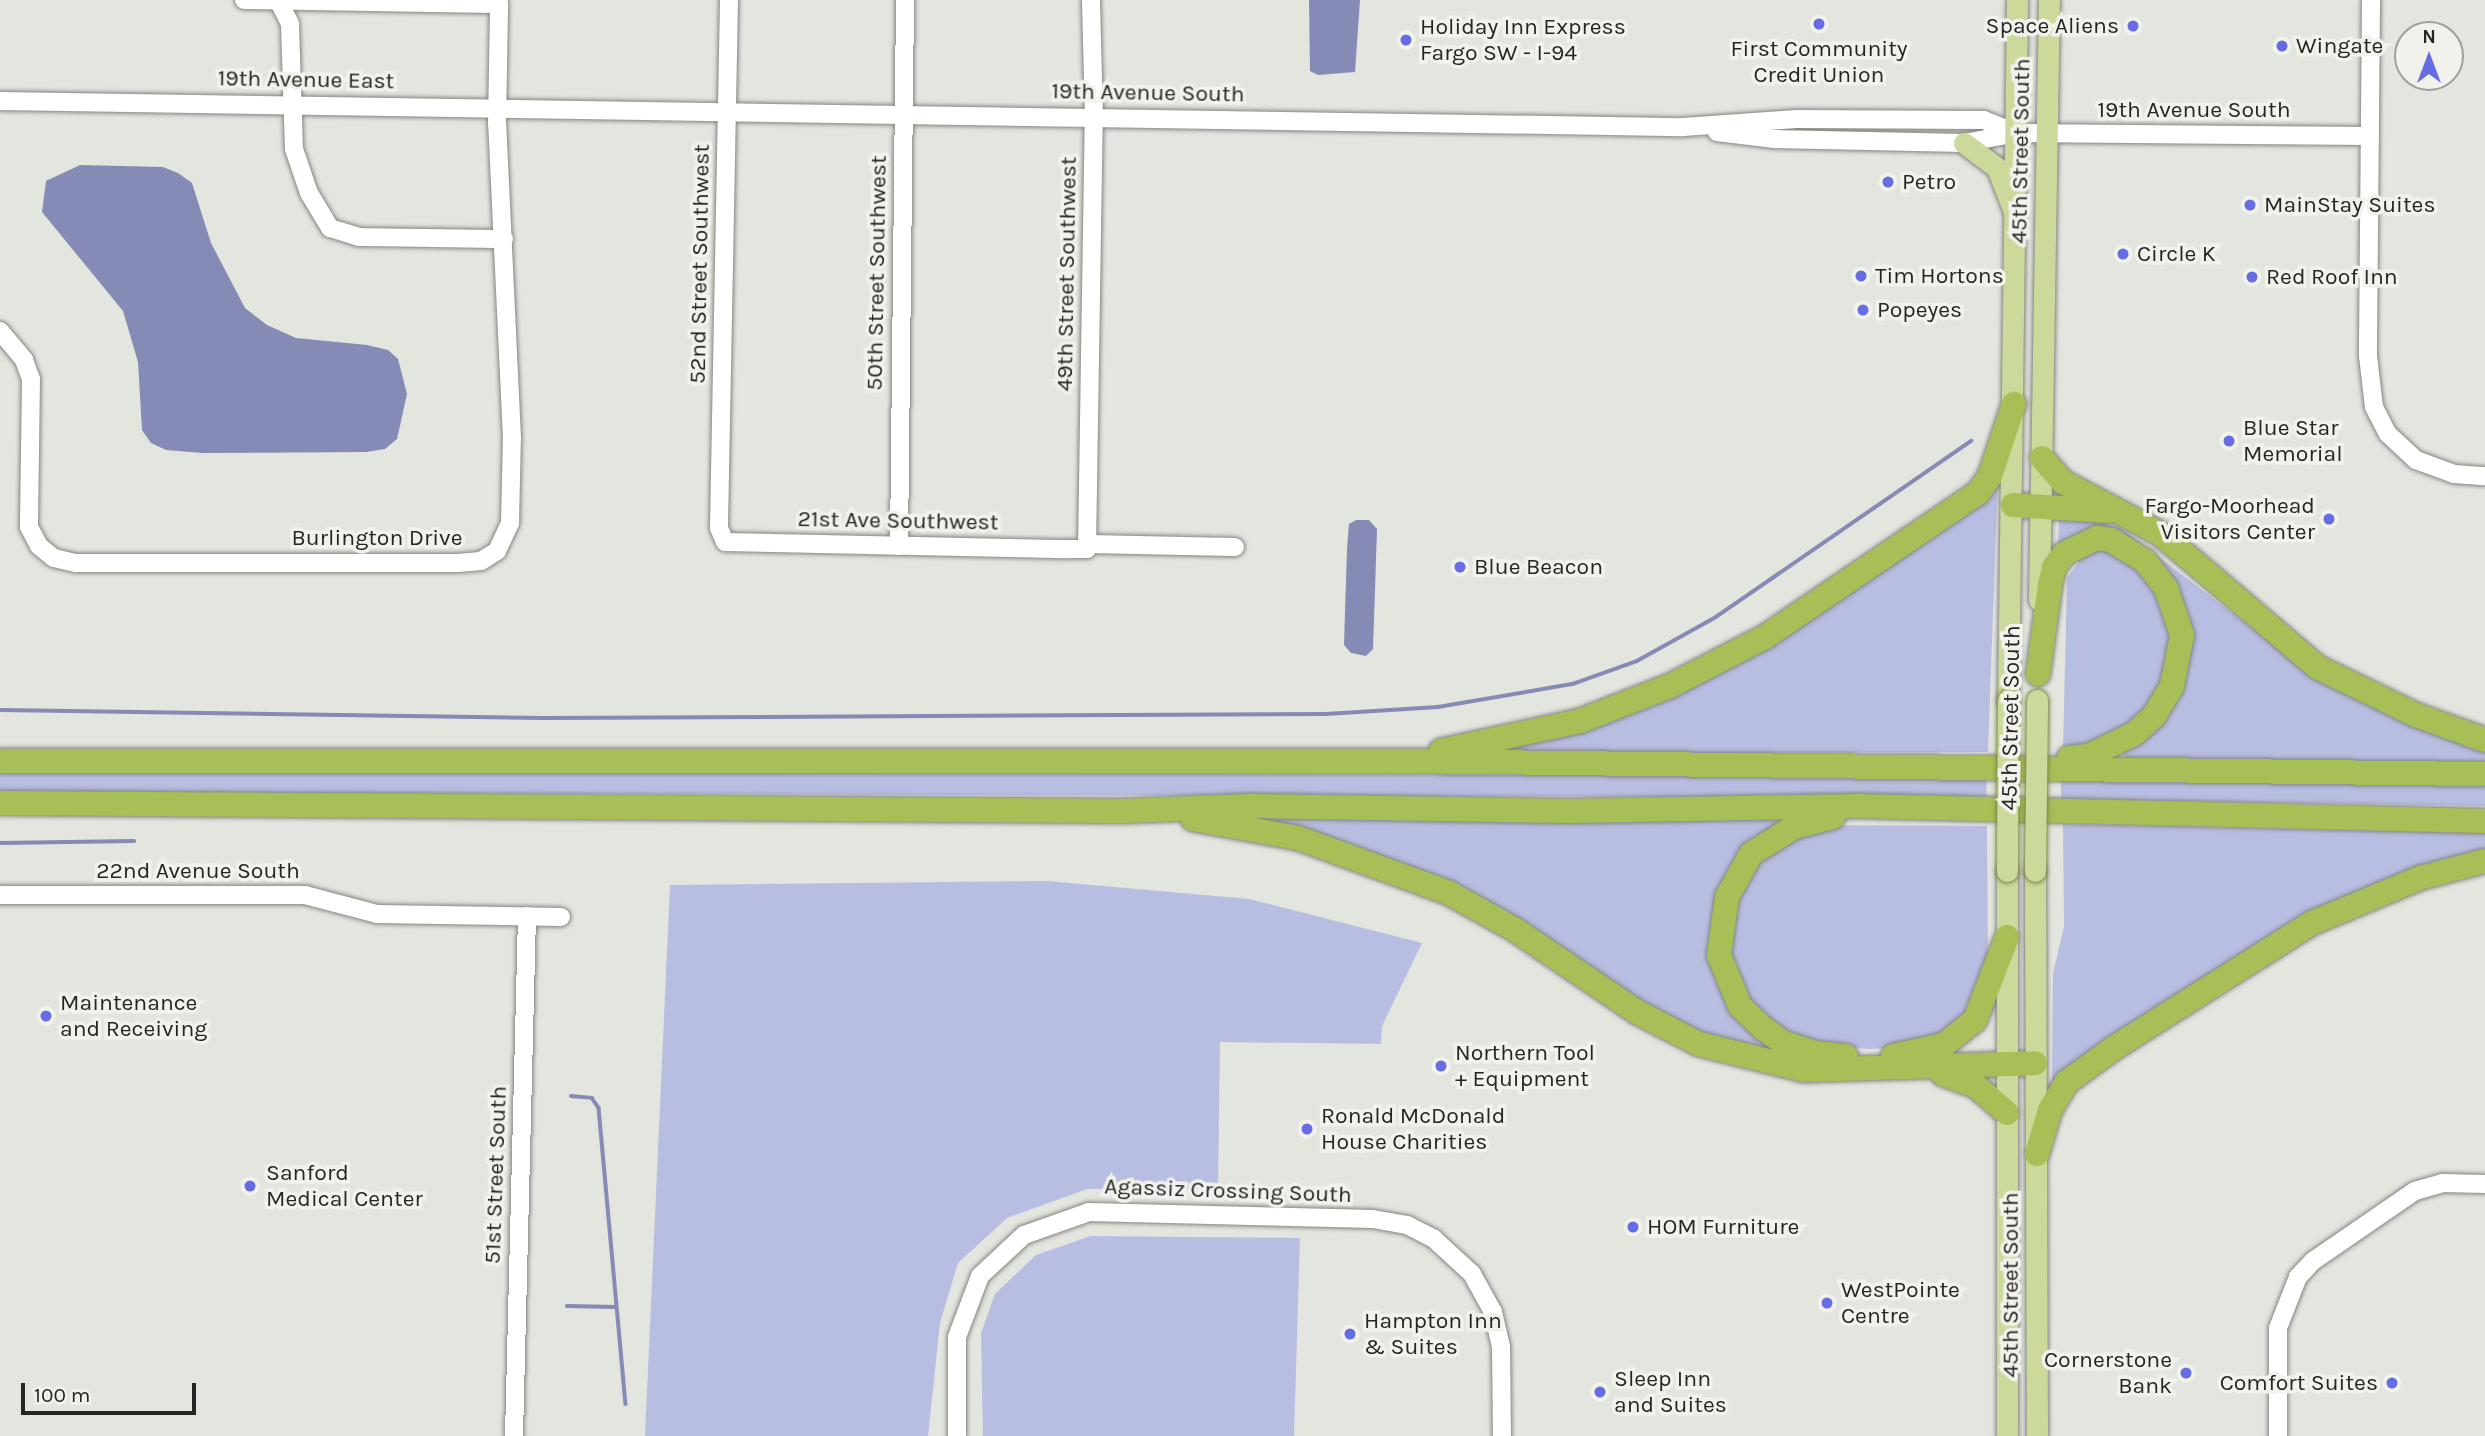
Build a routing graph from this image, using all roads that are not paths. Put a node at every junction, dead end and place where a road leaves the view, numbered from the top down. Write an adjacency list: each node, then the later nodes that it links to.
1 (244, 0): 2 (street)
2 (278, 0): 10 (street); 11 (street, Burlington Drive)
3 (729, 0): 13 (street, 52nd Street Southwest)
4 (905, 0): 14 (street, 50th Street Southwest)
5 (1091, 0): 15 (street, 49th Street Southwest)
6 (2017, 0): 17 (main road, 45th Street South)
7 (2049, 0): 18 (main road, 45th Street South)
8 (2371, 0): 19 (street)
9 (0, 101): 10 (street, 19th Avenue East)
10 (293, 104): 11 (street, 19th Avenue East); 22 (street)
11 (498, 107): 12 (street, 19th Avenue East); 22 (street, Burlington Drive)
12 (612, 108): 13 (street, 19th Avenue South)
13 (727, 110): 14 (street, 19th Avenue South); 30 (street, 52nd Street Southwest)
14 (903, 113): 15 (street, 19th Avenue South); 31 (street, 50th Street Southwest)
15 (1094, 117): 16 (street, 19th Avenue South); 32 (street, 49th Street Southwest)
16 (1683, 127): 17 (street, 19th Avenue South); 20 (street, 19th Avenue South)
17 (2017, 133): 18 (street, 19th Avenue South); 20 (street, 19th Avenue South); 21 (main road, 45th Street South)
18 (2049, 133): 19 (street, 19th Avenue South); 25 (main road, 45th Street South)
19 (2370, 136): 26 (street)
20 (1964, 142): 21 (main road)
21 (2016, 215): 24 (main road, 45th Street South)
22 (504, 239): 23 (street, Burlington Drive)
23 (0, 331)
24 (2014, 404): 27 (main road, 45th Street South); 39 (highway)
25 (2042, 458): 28 (main road, 45th Street South); 29 (highway)
26 (2485, 476)
27 (2013, 505): 28 (highway); 52 (main road, 45th Street South, bridge)
28 (2042, 506): 29 (highway); 34 (main road, 45th Street South)
29 (2126, 514): 35 (highway)
30 (719, 528): 31 (street, 21st Ave Southwest)
31 (899, 546): 32 (street, 21st Ave Southwest)
32 (1087, 546): 33 (street, 21st Ave Southwest)
33 (1235, 547)
34 (2038, 674): 40 (highway); 53 (main road, 45th Street South, bridge)
35 (2485, 740)
36 (0, 744): 37 (highway)
37 (292, 759): 38 (highway); 39 (highway)
38 (0, 761)
39 (1379, 761): 40 (highway)
40 (1965, 767): 41 (highway)
41 (2485, 774)
42 (0, 803): 43 (highway)
43 (170, 803): 45 (highway); 46 (highway)
44 (1896, 807): 45 (highway); 47 (highway); 52 (highway)
45 (1123, 811): 55 (highway)
46 (0, 821)
47 (2485, 821)
48 (2485, 861): 57 (highway)
49 (0, 895): 50 (street, 22nd Avenue South)
50 (527, 916): 51 (street, 22nd Avenue South); 59 (street, 51st Street South)
51 (561, 917)
52 (2007, 937): 54 (main road, 45th Street South)
53 (2035, 1063): 54 (highway); 57 (main road, 45th Street South)
54 (2006, 1065): 55 (highway); 56 (main road, 45th Street South)
55 (1925, 1069): 56 (highway)
56 (2007, 1113): 62 (main road, 45th Street South)
57 (2037, 1154): 63 (main road, 45th Street South)
58 (2485, 1184): 64 (street)
59 (514, 1436)
60 (957, 1436): 61 (street, Agassiz Crossing South)
61 (1502, 1436)
62 (2007, 1436)
63 (2037, 1436)
64 (2278, 1436)

